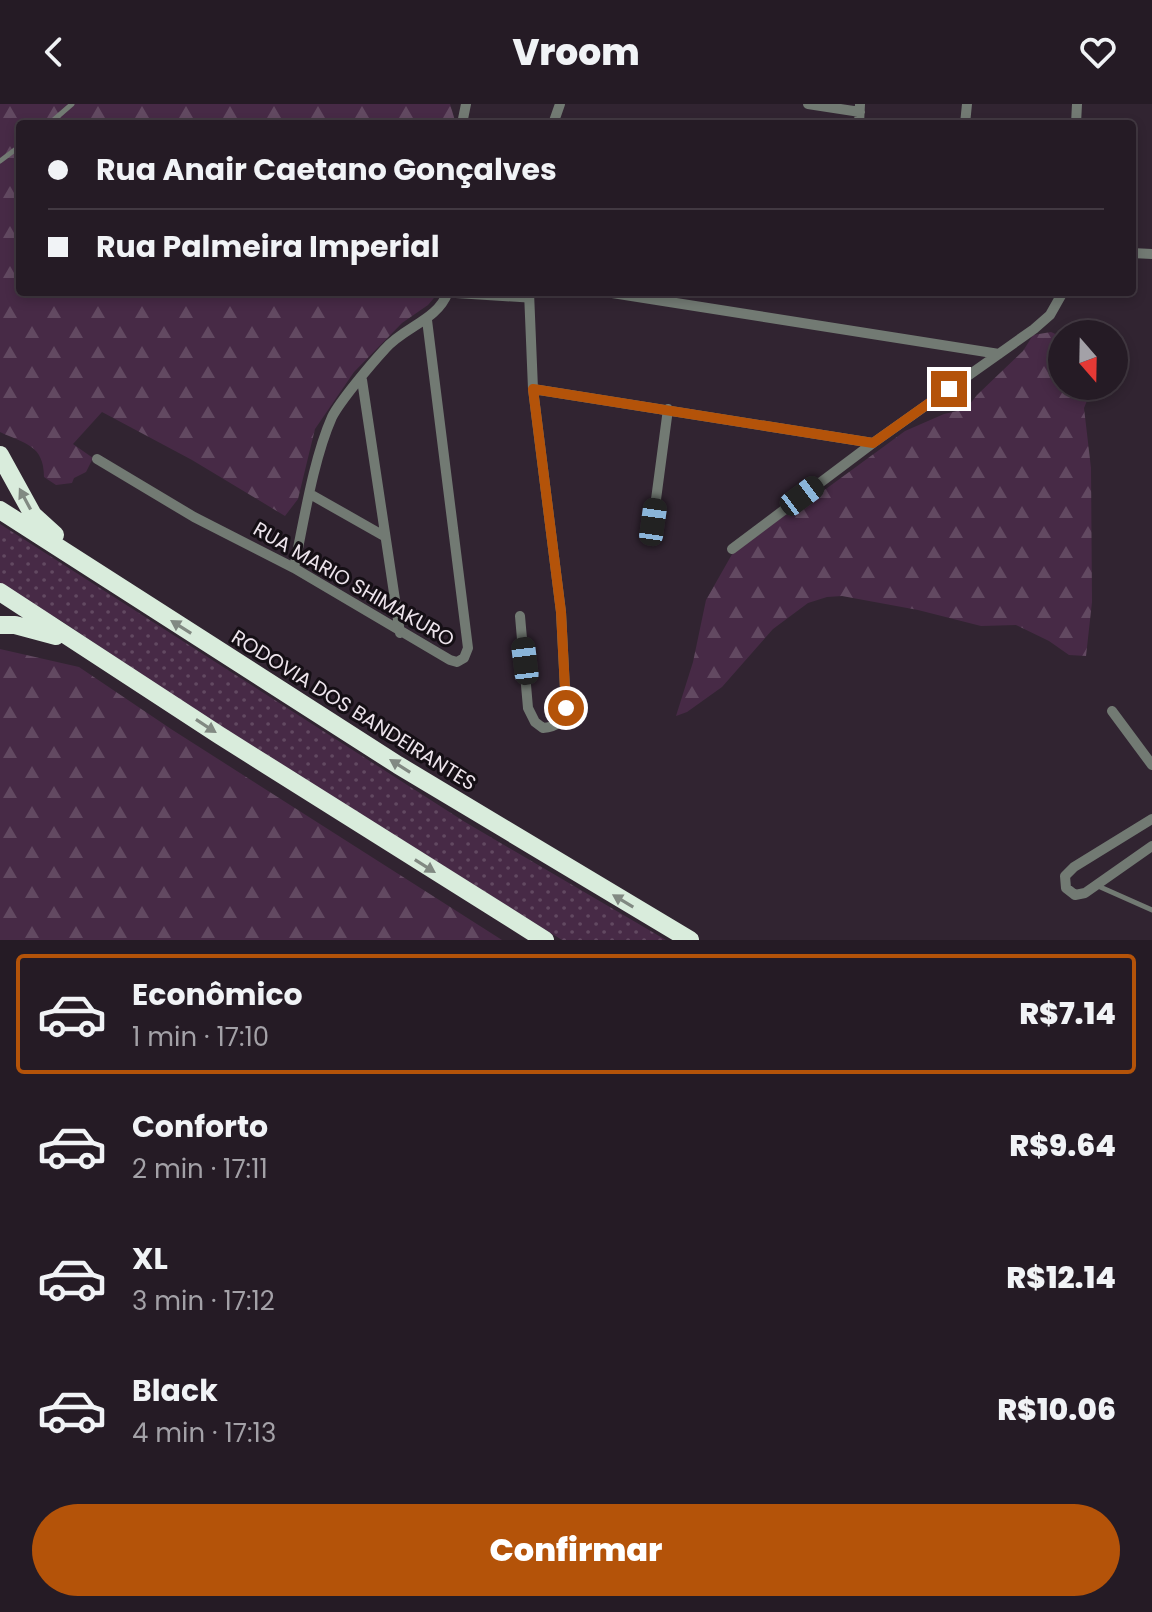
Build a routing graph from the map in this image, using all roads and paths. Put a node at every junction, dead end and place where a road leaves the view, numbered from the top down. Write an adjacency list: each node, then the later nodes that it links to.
1 (72, 104): 4 (lane)
2 (808, 104): 3 (street)
3 (860, 108)
4 (54, 120)
5 (447, 296): 9 (street)
6 (529, 296): 12 (street)
7 (631, 296): 10 (street)
8 (1061, 296): 10 (street)
9 (427, 320): 11 (street); 29 (street, RUA MARIO SHIMAKURO)
10 (999, 354): 14 (street)
11 (362, 380): 19 (street); 22 (street)
12 (533, 389): 13 (street); 27 (street)
13 (668, 409): 14 (street); 21 (street)
14 (873, 443): 23 (street)
15 (0, 455): 25 (highway, one-way to 15)
16 (97, 459): 24 (street, RUA MARIO SHIMAKURO)
17 (0, 463): 18 (highway)
18 (0, 479)
19 (310, 494): 22 (street); 24 (street)
20 (0, 510): 25 (highway, RODOVIA DOS BANDEIRANTES)
21 (653, 522)
22 (384, 536): 29 (street)
23 (732, 549)
24 (294, 568): 29 (street, RUA MARIO SHIMAKURO)
25 (122, 589): 38 (highway, RODOVIA DOS BANDEIRANTES, one-way to 25)
26 (0, 592): 30 (highway)
27 (520, 616)
28 (0, 625): 30 (highway)
29 (400, 633)
30 (84, 647): 37 (highway, one-way to 37)
31 (1112, 711): 32 (street)
32 (1152, 765)
33 (1152, 819): 35 (street)
34 (1152, 846): 35 (street)
35 (1096, 885): 36 (lane)
36 (1152, 910)
37 (545, 940)
38 (690, 940)

